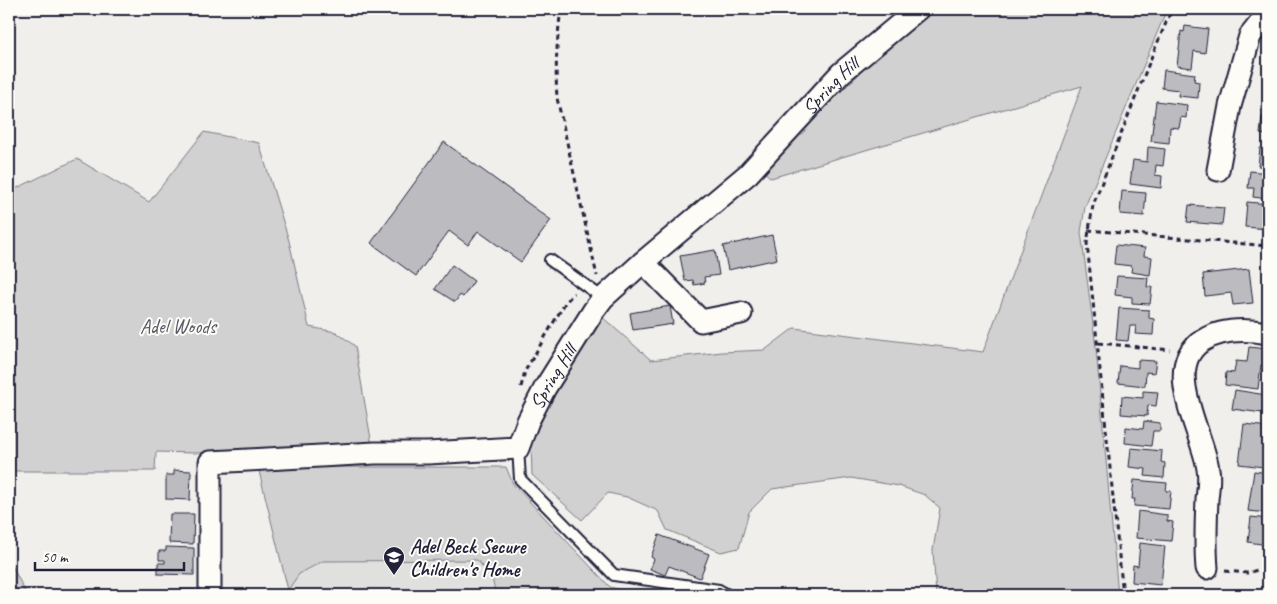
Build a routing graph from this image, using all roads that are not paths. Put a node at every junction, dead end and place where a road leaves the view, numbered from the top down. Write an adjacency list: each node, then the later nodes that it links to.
1 (918, 9): 5 (street, Spring Hill)
2 (1268, 16): 3 (street)
3 (1218, 170)
4 (550, 260): 6 (lane)
5 (643, 262): 6 (street, Spring Hill); 7 (street)
6 (603, 298): 9 (street, Spring Hill)
7 (741, 313)
8 (1268, 333): 10 (street)
9 (518, 448): 11 (street); 12 (lane)
10 (1207, 568)
11 (210, 595)
12 (728, 595)

